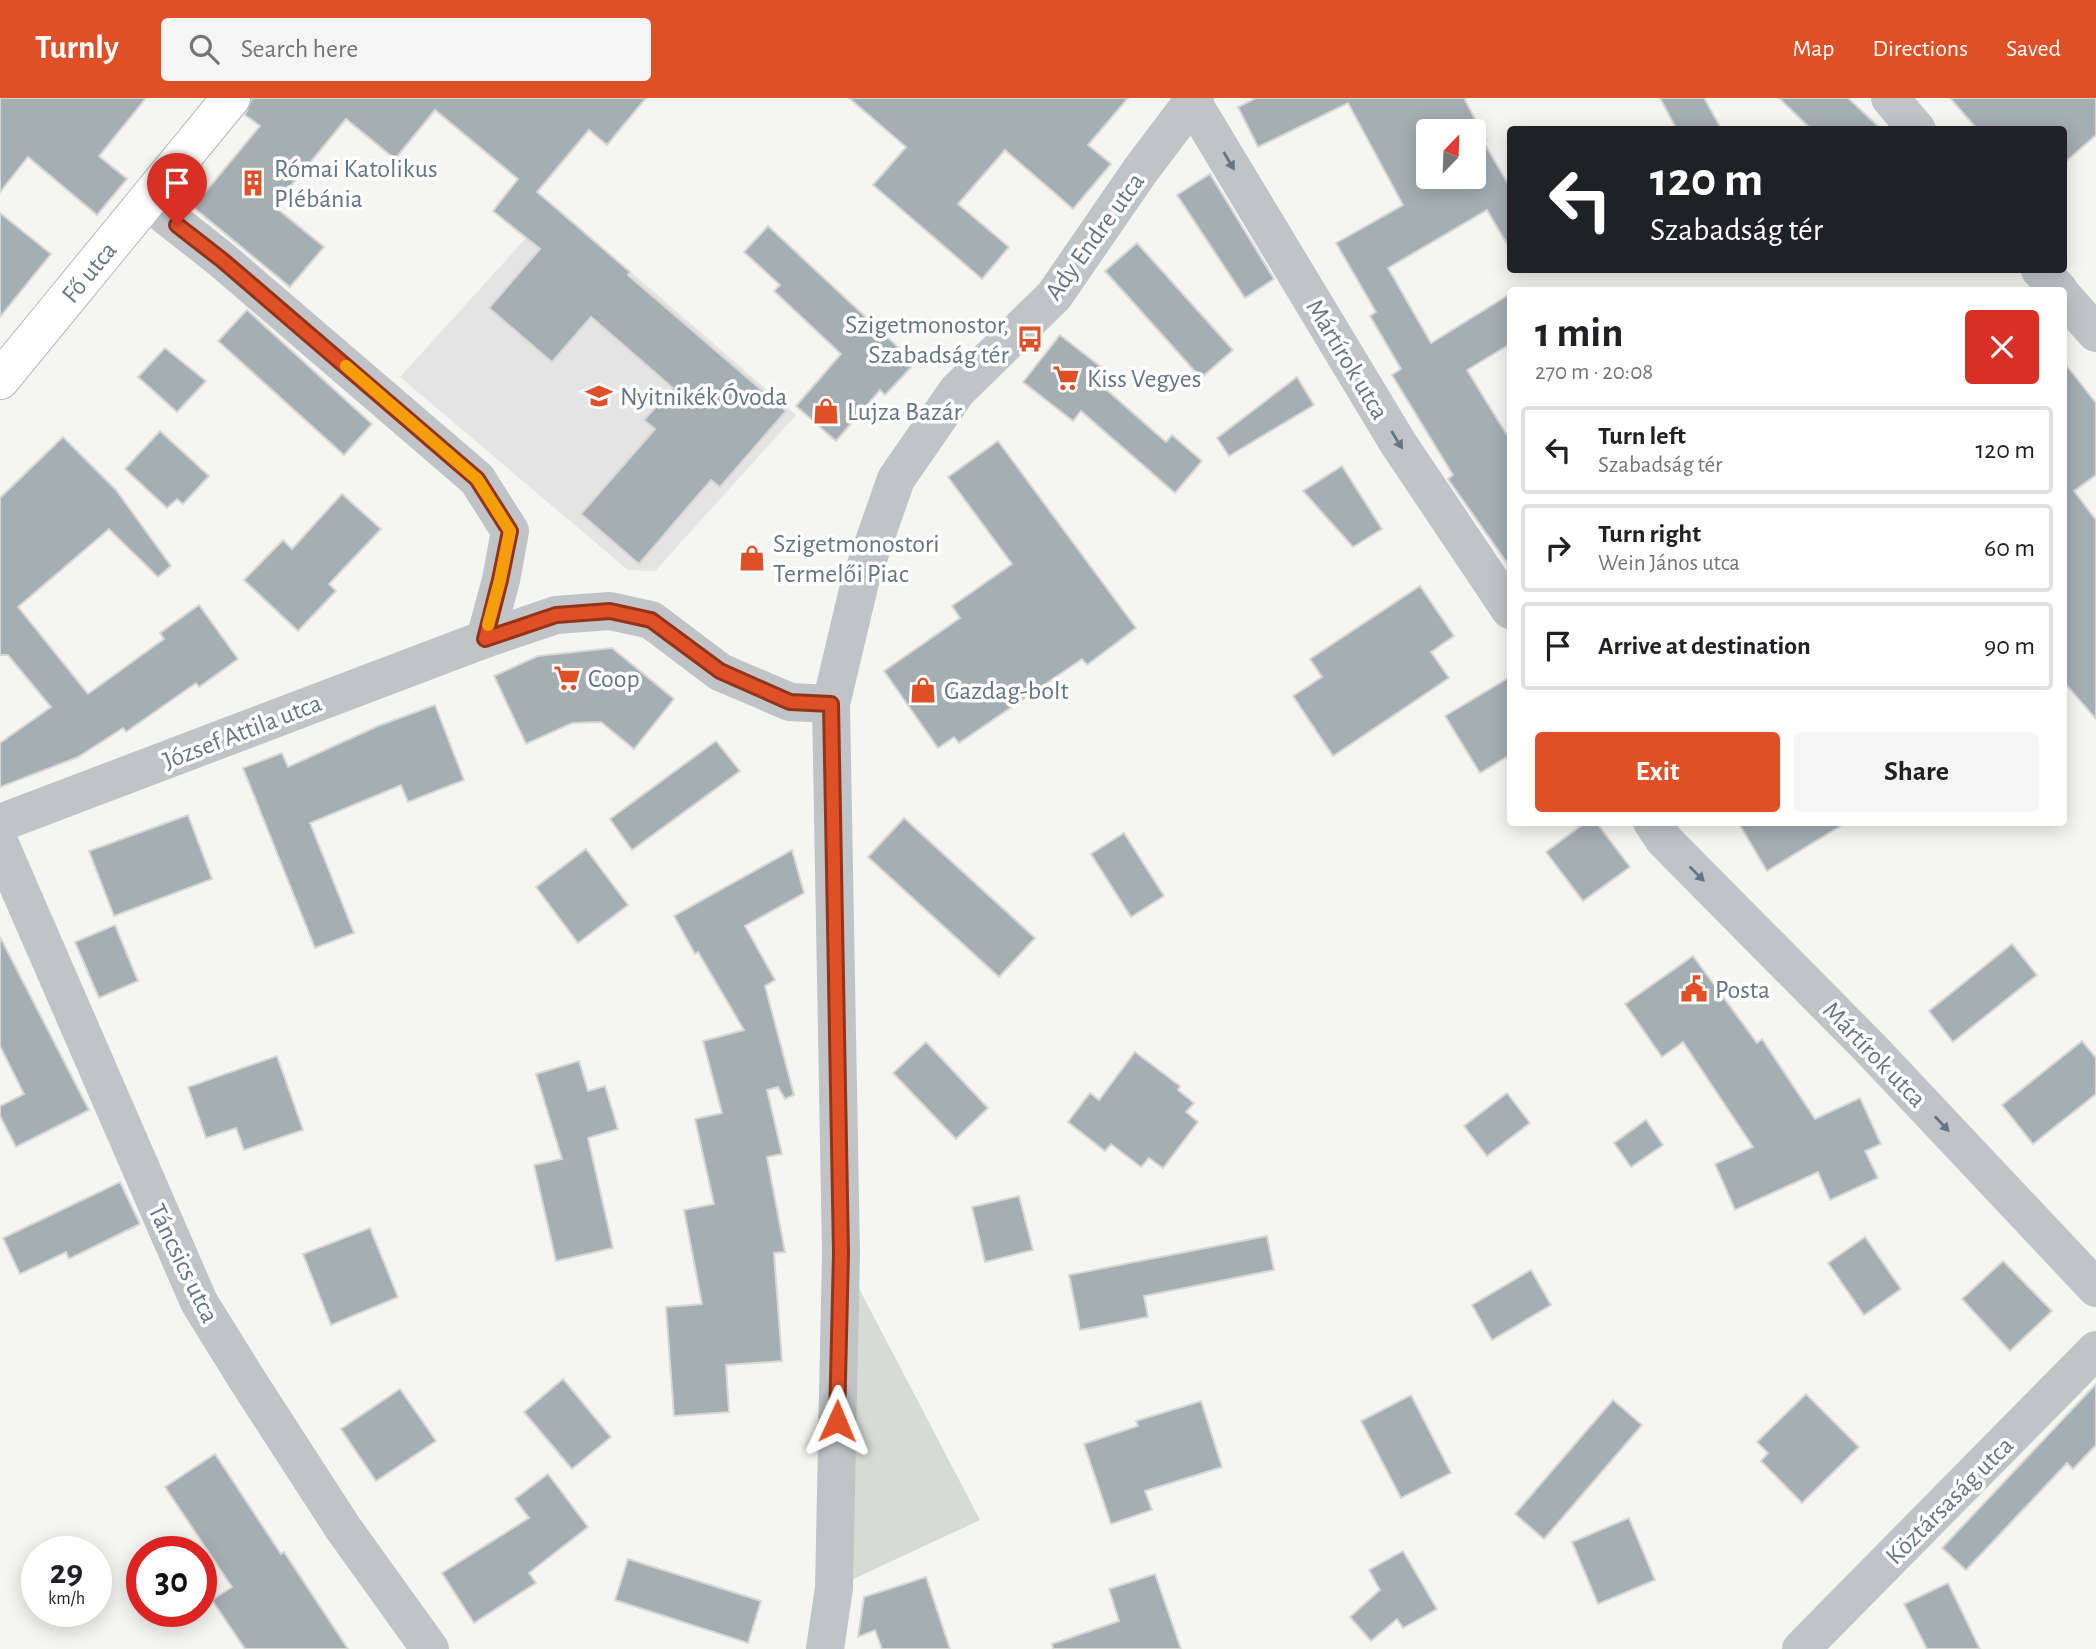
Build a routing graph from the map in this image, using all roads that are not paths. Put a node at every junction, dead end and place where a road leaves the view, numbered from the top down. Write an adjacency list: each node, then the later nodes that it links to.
1 (231, 98): 5 (main road, Fő utca)
2 (1890, 98): 4 (street)
3 (1194, 100): 11 (street, Mártírok utca, one-way to 11); 13 (street, Ady Endre utca)
4 (1914, 126)
5 (146, 200): 10 (main road, Fő utca); 12 (street)
6 (2043, 273): 7 (street)
7 (2056, 287)
8 (2067, 300): 9 (street)
9 (2096, 333)
10 (0, 380)
11 (1507, 606)
12 (485, 639): 13 (street, József Attila utca); 14 (street, József Attila utca)
13 (831, 704): 20 (street, Ady Endre utca)
14 (0, 823)
15 (1655, 826): 17 (street, Mártírok utca, one-way to 17)
16 (0, 844): 19 (street, Táncsics utca)
17 (2096, 1288)
18 (2096, 1350): 21 (street, Köztársaság utca)
19 (430, 1649)
20 (825, 1649)
21 (1801, 1649)

